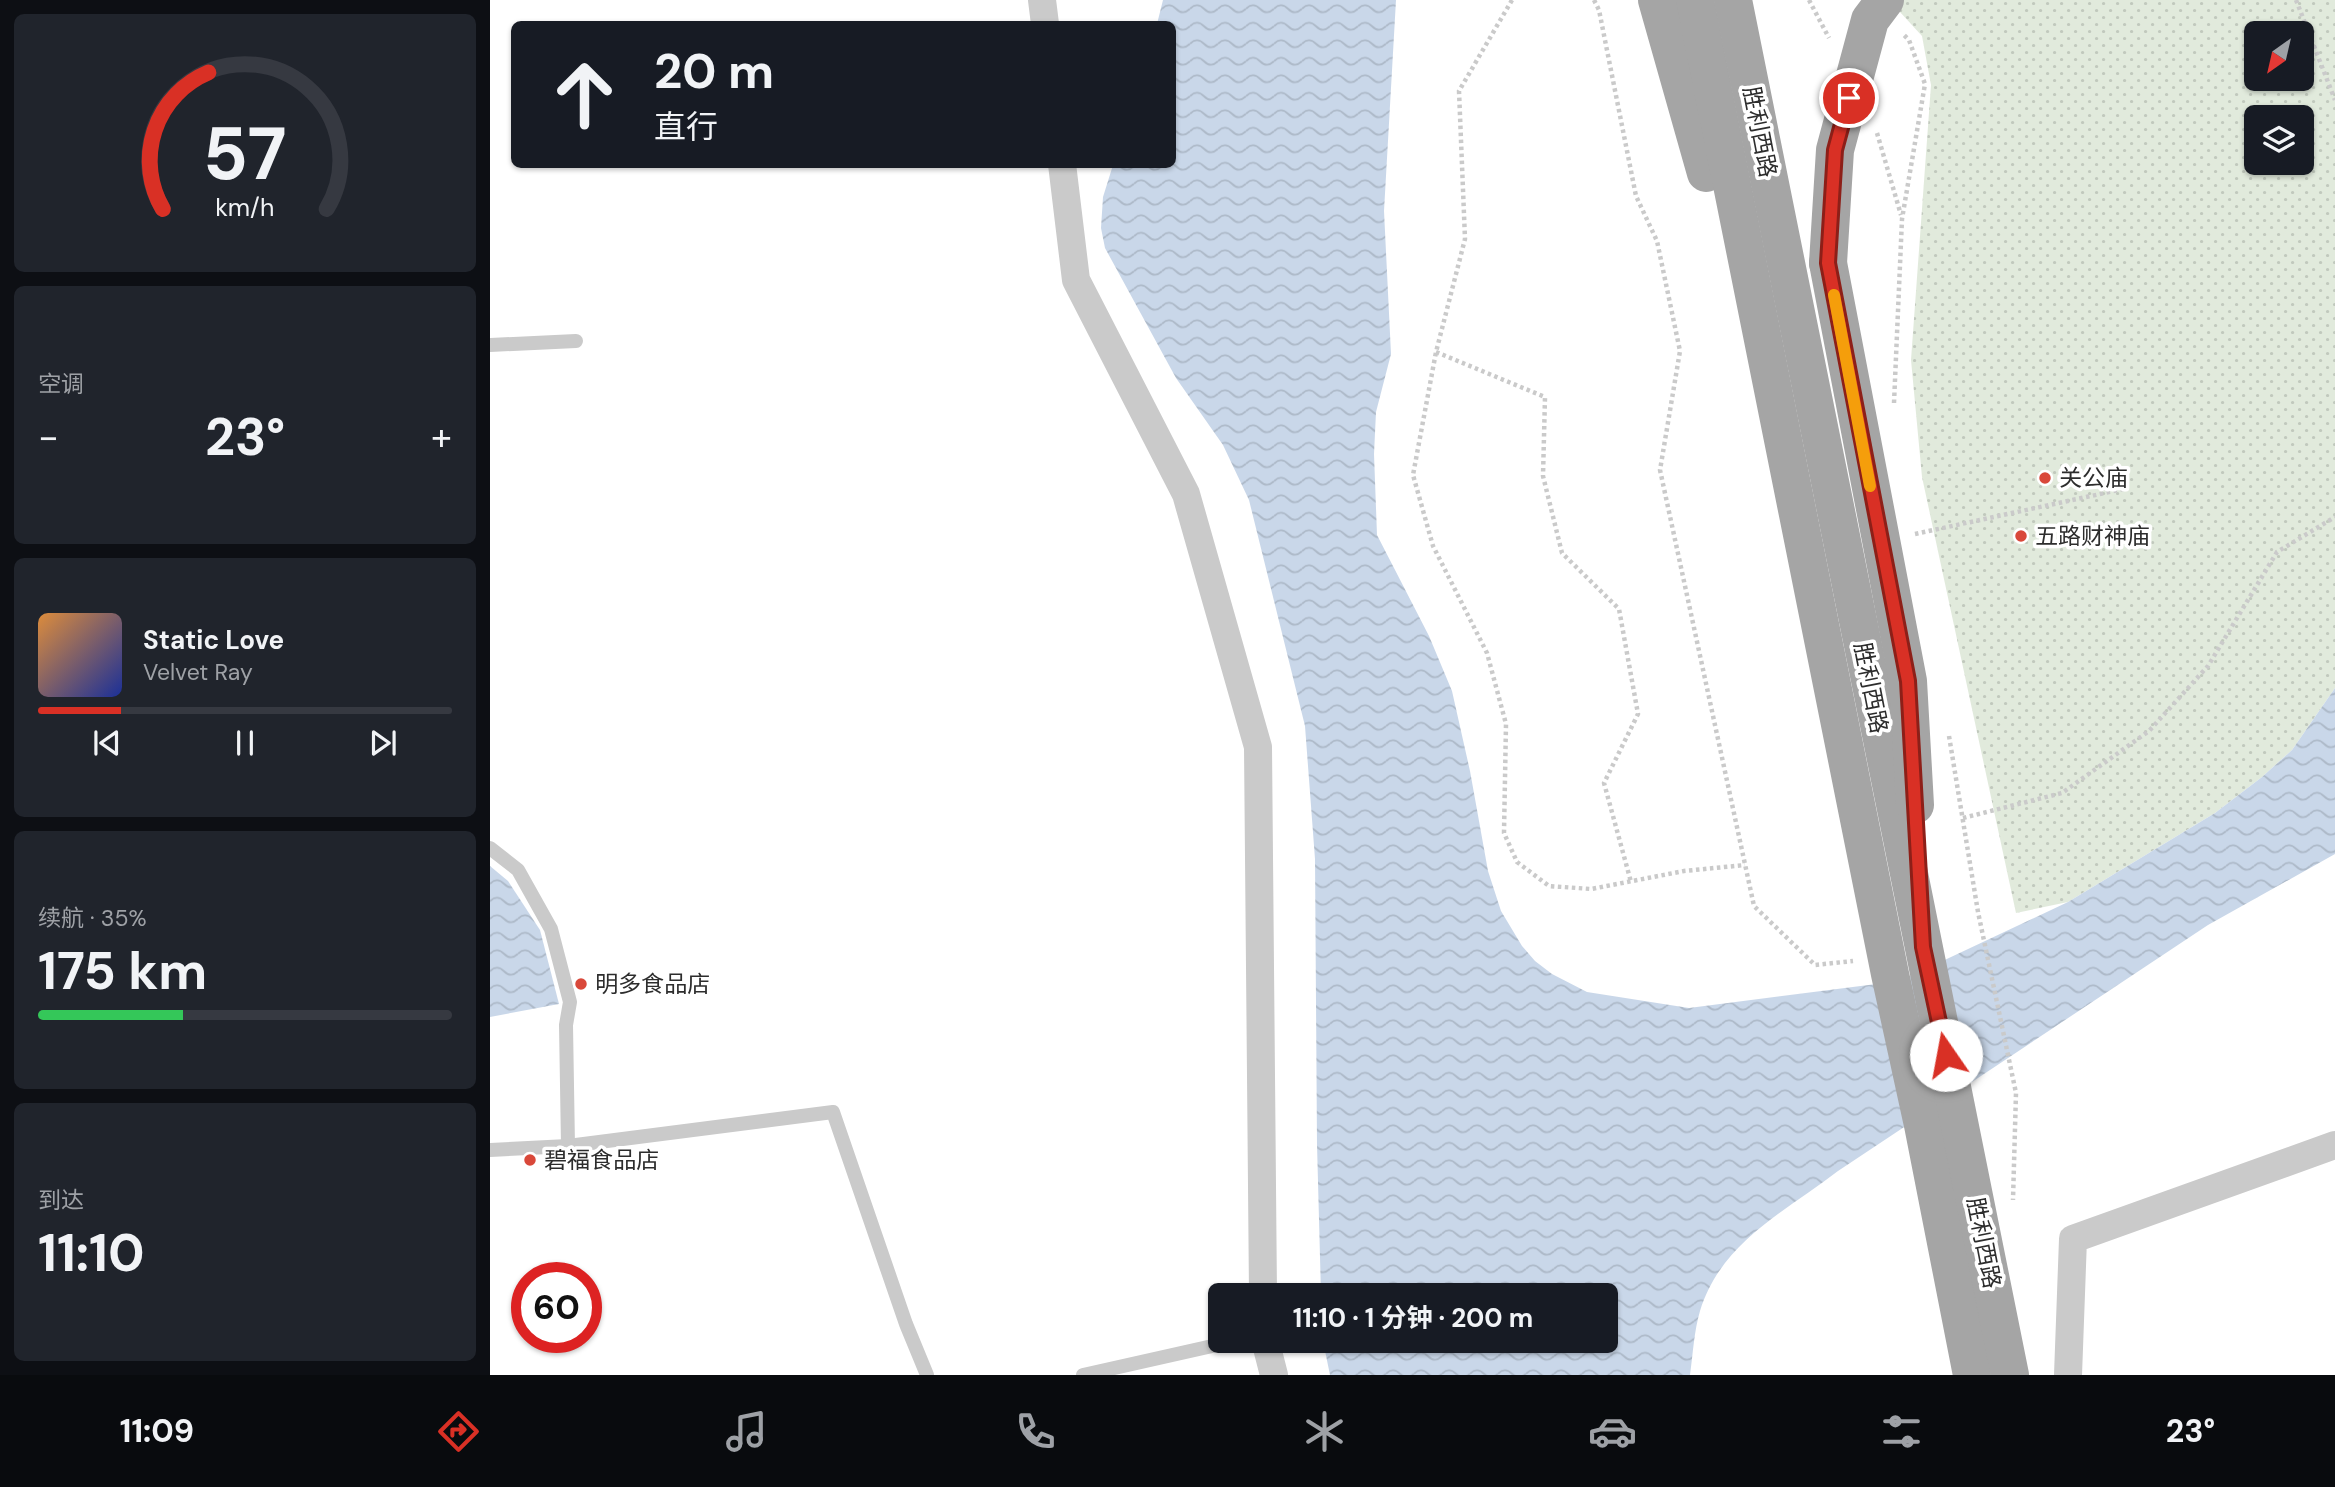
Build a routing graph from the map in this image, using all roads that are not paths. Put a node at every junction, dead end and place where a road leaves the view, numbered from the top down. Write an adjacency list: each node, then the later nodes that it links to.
1 (1042, 0): 6 (street)
2 (1657, 0): 10 (main road)
3 (1695, 0): 10 (main road, 胜利西路)
4 (1733, 0): 12 (main road, 胜利西路)
5 (1893, 16): 12 (main road, bridge)
6 (1045, 21)
7 (1062, 168): 16 (street)
8 (576, 341): 9 (lane)
9 (490, 345)
10 (1788, 463): 22 (main road, 胜利西路)
11 (490, 848): 14 (lane)
12 (1924, 953): 23 (main road, 胜利西路)
13 (2335, 1144): 24 (street)
14 (568, 1146): 15 (lane); 19 (lane)
15 (490, 1150)
16 (1263, 1283)
17 (1208, 1347): 20 (lane)
18 (1268, 1353): 21 (street)
19 (927, 1375)
20 (1083, 1375)
21 (1274, 1375)
22 (1972, 1375)
23 (2010, 1375)
24 (2068, 1375)

